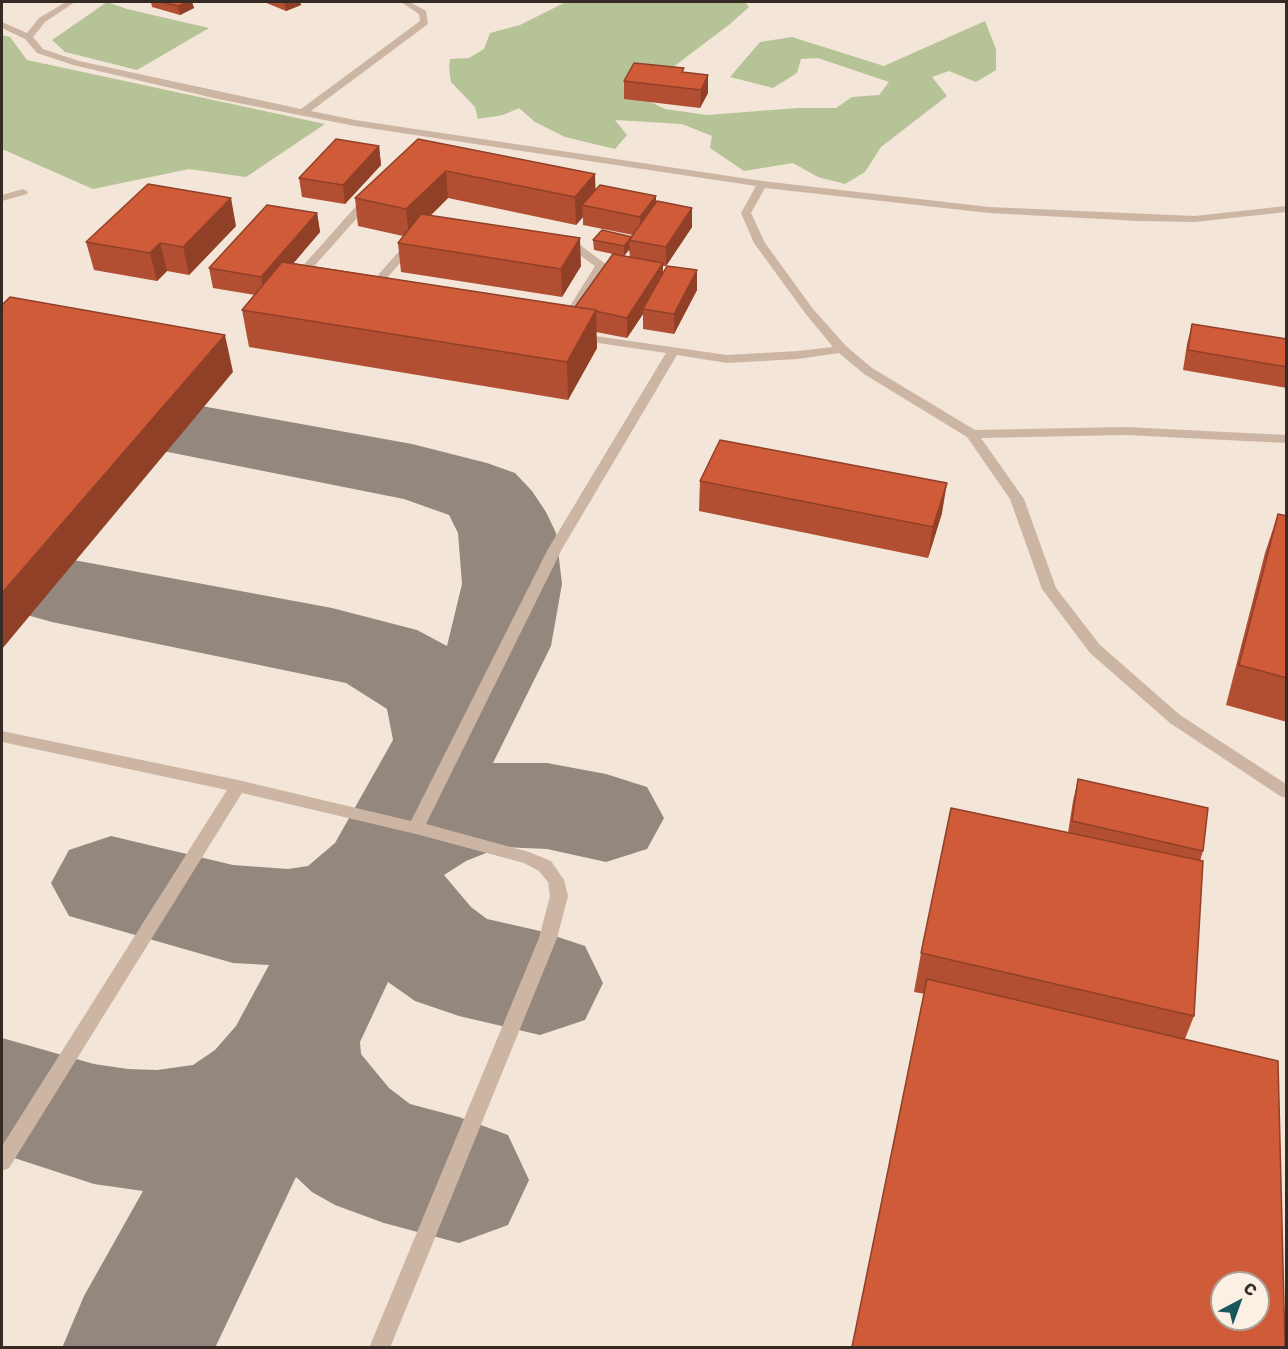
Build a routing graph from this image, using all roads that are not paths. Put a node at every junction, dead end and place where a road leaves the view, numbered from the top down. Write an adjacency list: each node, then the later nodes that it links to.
1 (72, 2): 4 (lane)
2 (405, 2): 5 (lane)
3 (2, 25): 4 (lane)
4 (28, 37): 5 (lane)
5 (303, 113): 6 (lane)
6 (762, 184): 10 (lane); 15 (lane)
7 (379, 186): 13 (lane)
8 (23, 192): 9 (lane)
9 (2, 198)
10 (1287, 209)
11 (423, 235): 14 (lane)
12 (550, 240): 16 (lane)
13 (300, 290)
14 (362, 300)
15 (843, 349): 16 (lane); 17 (lane)
16 (673, 351): 22 (lane)
17 (972, 434): 18 (lane); 21 (lane)
18 (1287, 440)
19 (2, 736): 20 (lane)
20 (238, 786): 22 (lane); 23 (lane)
21 (1287, 792)
22 (416, 828): 24 (lane)
23 (2, 1162)
24 (379, 1347)

